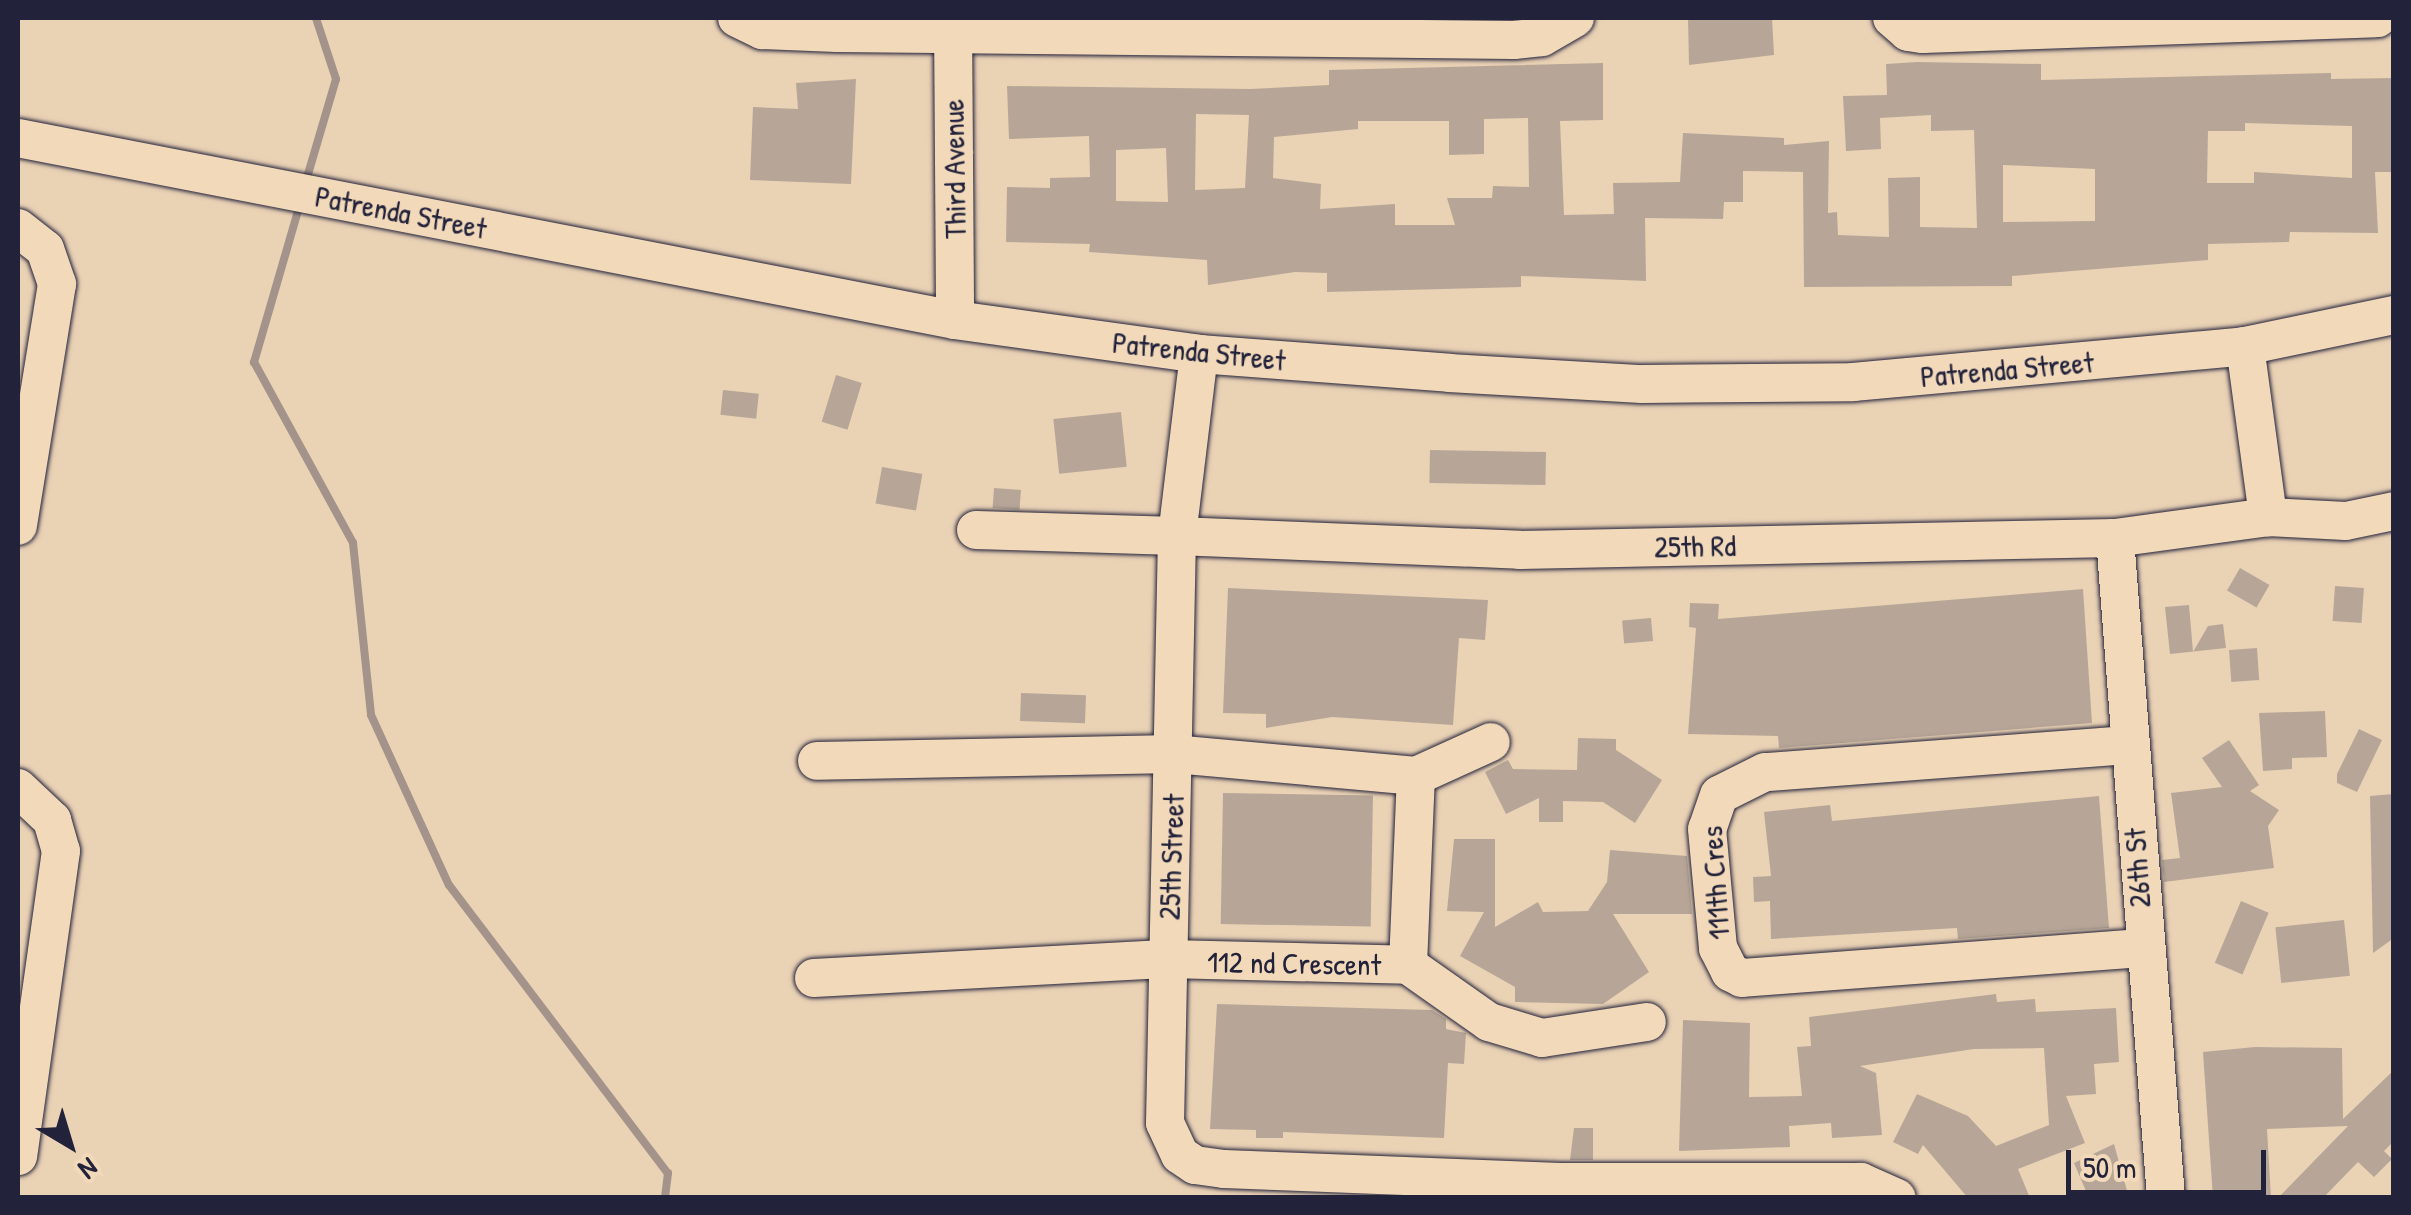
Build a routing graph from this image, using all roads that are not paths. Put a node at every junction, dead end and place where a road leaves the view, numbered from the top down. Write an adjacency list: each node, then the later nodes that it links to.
1 (736, 18): 5 (street)
2 (1575, 18): 5 (street)
3 (1892, 18): 4 (street)
4 (2378, 18)
5 (953, 26): 9 (street, Third Avenue)
6 (18, 138): 9 (street, Patrenda Street)
7 (18, 228): 14 (street)
8 (2394, 315): 10 (street, Patrenda Street)
9 (955, 320): 11 (street, Patrenda Street)
10 (2245, 346): 11 (street, Patrenda Street); 13 (street)
11 (1199, 354): 16 (street)
12 (2394, 511): 13 (street, 25th Rd)
13 (2268, 517): 17 (street, 25th Rd)
14 (18, 526)
15 (976, 530): 16 (street, 25th Rd)
16 (1178, 536): 17 (street, 25th Rd); 20 (street, 25th Street)
17 (2115, 538): 19 (street, 26th St)
18 (1490, 742): 22 (street)
19 (2128, 746): 24 (street, 26th St); 24 (street, 111th Cres)
20 (1175, 754): 21 (street); 22 (street); 25 (street, 25th Street)
21 (817, 761)
22 (1416, 776): 26 (street, 112 nd Crescent)
23 (18, 788): 29 (street)
24 (2143, 948): 33 (street, 26th St)
25 (1168, 959): 26 (street, 112 nd Crescent); 27 (street, 112 nd Crescent); 30 (street, 25th Street)
26 (1408, 966): 28 (street)
27 (814, 978)
28 (1647, 1022)
29 (18, 1156)
30 (1477, 1188): 31 (street)
31 (1683, 1190): 32 (street)
32 (1898, 1198)
33 (2166, 1198)

